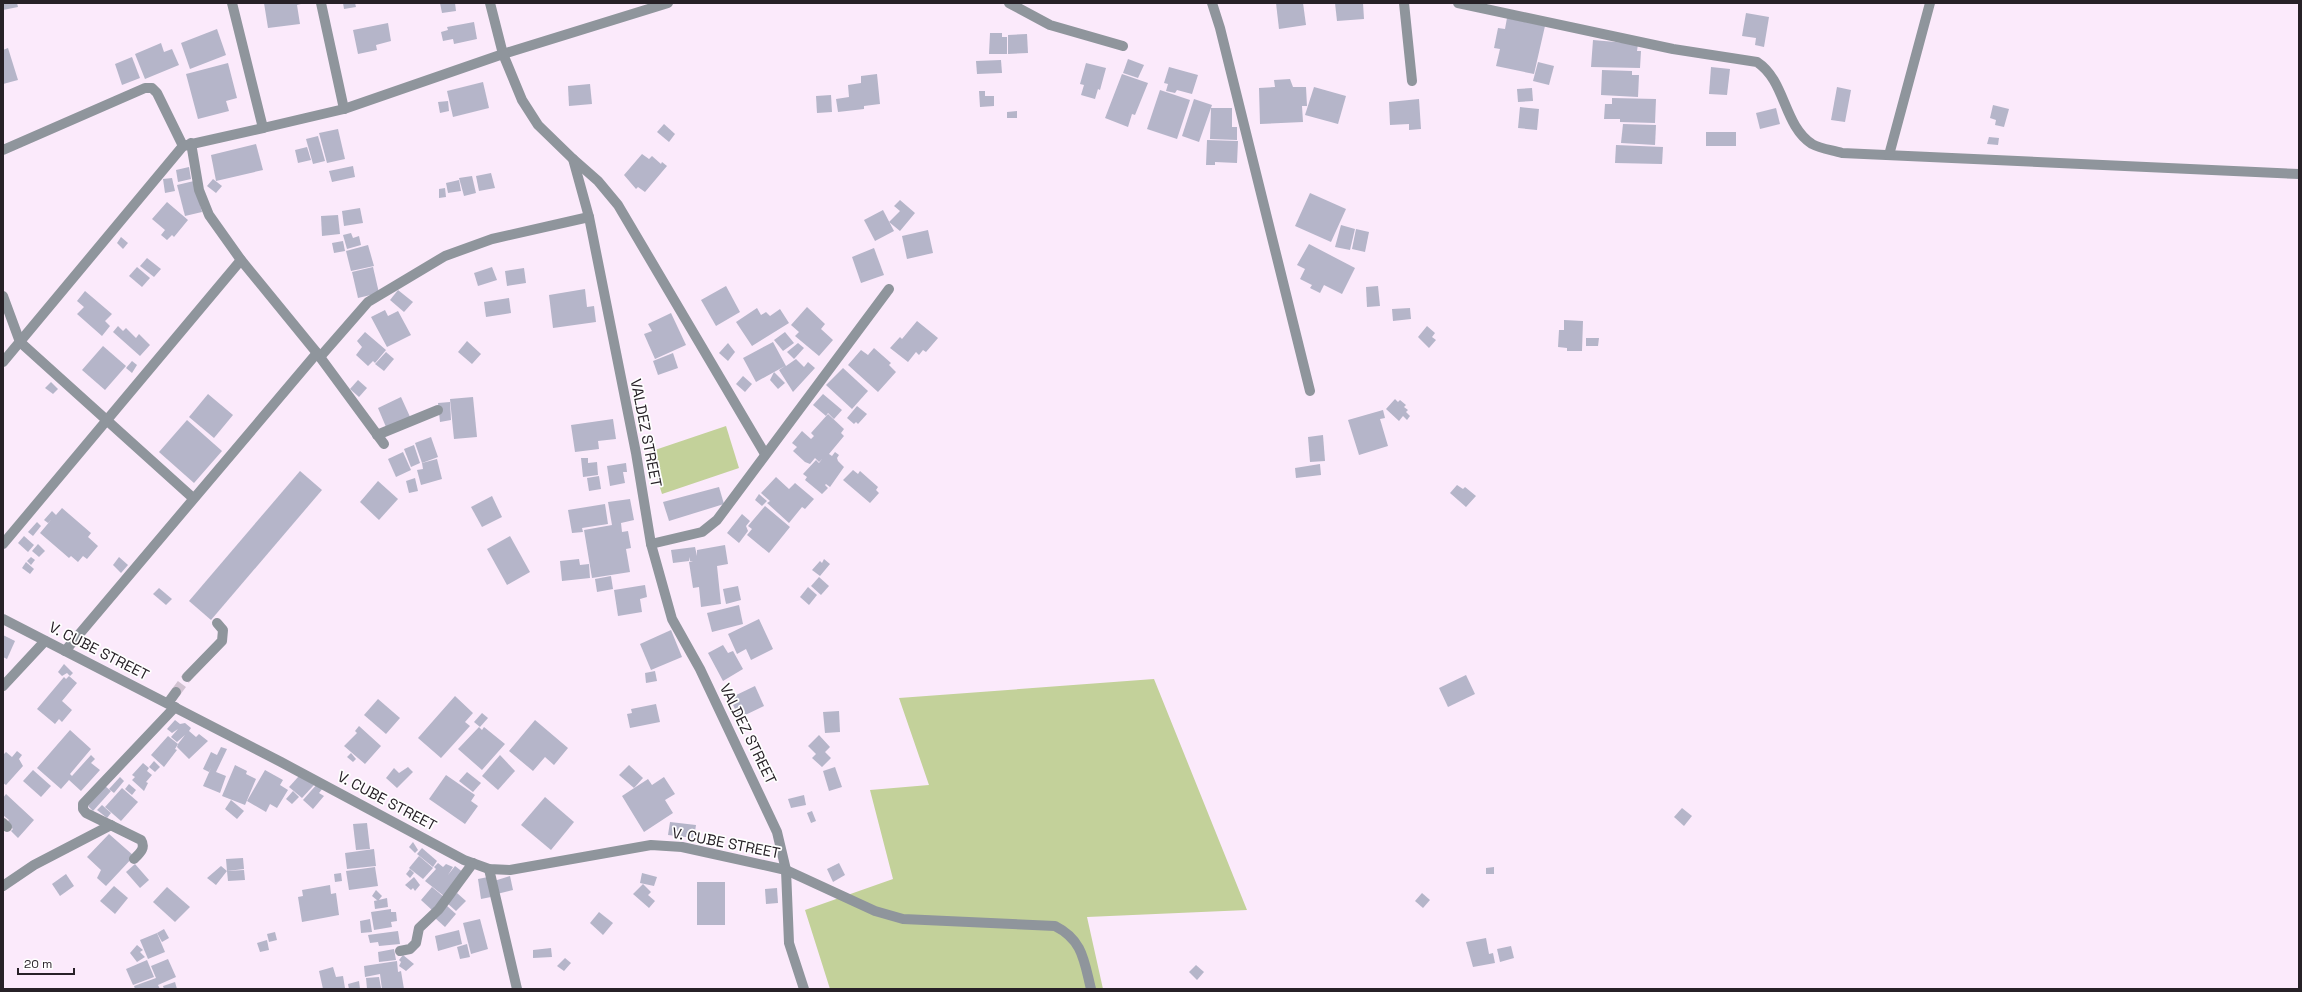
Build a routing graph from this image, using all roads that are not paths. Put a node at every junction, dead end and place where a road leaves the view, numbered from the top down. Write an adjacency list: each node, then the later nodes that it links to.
1 (232, 3): 14 (street)
2 (321, 3): 13 (street)
3 (490, 3): 11 (street)
4 (668, 3): 11 (street)
5 (1009, 3): 10 (street)
6 (1212, 3): 27 (street)
7 (1404, 3): 12 (street)
8 (1458, 3): 17 (street)
9 (1930, 3): 17 (street)
10 (1124, 46)
11 (503, 54): 13 (street); 18 (street)
12 (1412, 81)
13 (344, 109): 14 (street)
14 (263, 128): 15 (street)
15 (187, 144): 16 (street); 21 (street); 24 (street)
16 (3, 150)
17 (1889, 155): 19 (street)
18 (573, 159): 20 (street, VALDEZ STREET); 32 (street)
19 (2299, 174)
20 (589, 217): 25 (street); 35 (street, VALDEZ STREET)
21 (241, 260): 25 (street); 29 (street)
22 (889, 289): 32 (street)
23 (3, 296): 24 (street)
24 (20, 342): 26 (street); 29 (street)
25 (318, 355): 30 (street); 33 (street)
26 (3, 362)
27 (1310, 391)
28 (438, 410): 30 (street)
29 (107, 420): 33 (street); 34 (street)
30 (377, 435): 31 (street)
31 (384, 444)
32 (766, 454): 35 (street)
33 (193, 498): 39 (street)
34 (3, 544)
35 (651, 544): 48 (street, VALDEZ STREET)
36 (3, 619): 38 (street, V. CUBE STREET)
37 (216, 623): 40 (street)
38 (45, 641): 39 (street, V. CUBE STREET); 41 (street)
39 (65, 651): 43 (street, V. CUBE STREET)
40 (187, 677)
41 (3, 686)
42 (176, 692): 43 (street)
43 (171, 705): 44 (street); 46 (street, V. CUBE STREET)
44 (112, 825): 45 (street); 49 (street)
45 (134, 859)
46 (472, 863): 47 (street, V. CUBE STREET); 50 (street)
47 (489, 869): 48 (street, V. CUBE STREET); 51 (street)
48 (786, 870): 52 (street, VALDEZ STREET); 53 (street, V. CUBE STREET)
49 (3, 886)
50 (400, 951)
51 (517, 989)
52 (804, 989)
53 (1091, 989)

